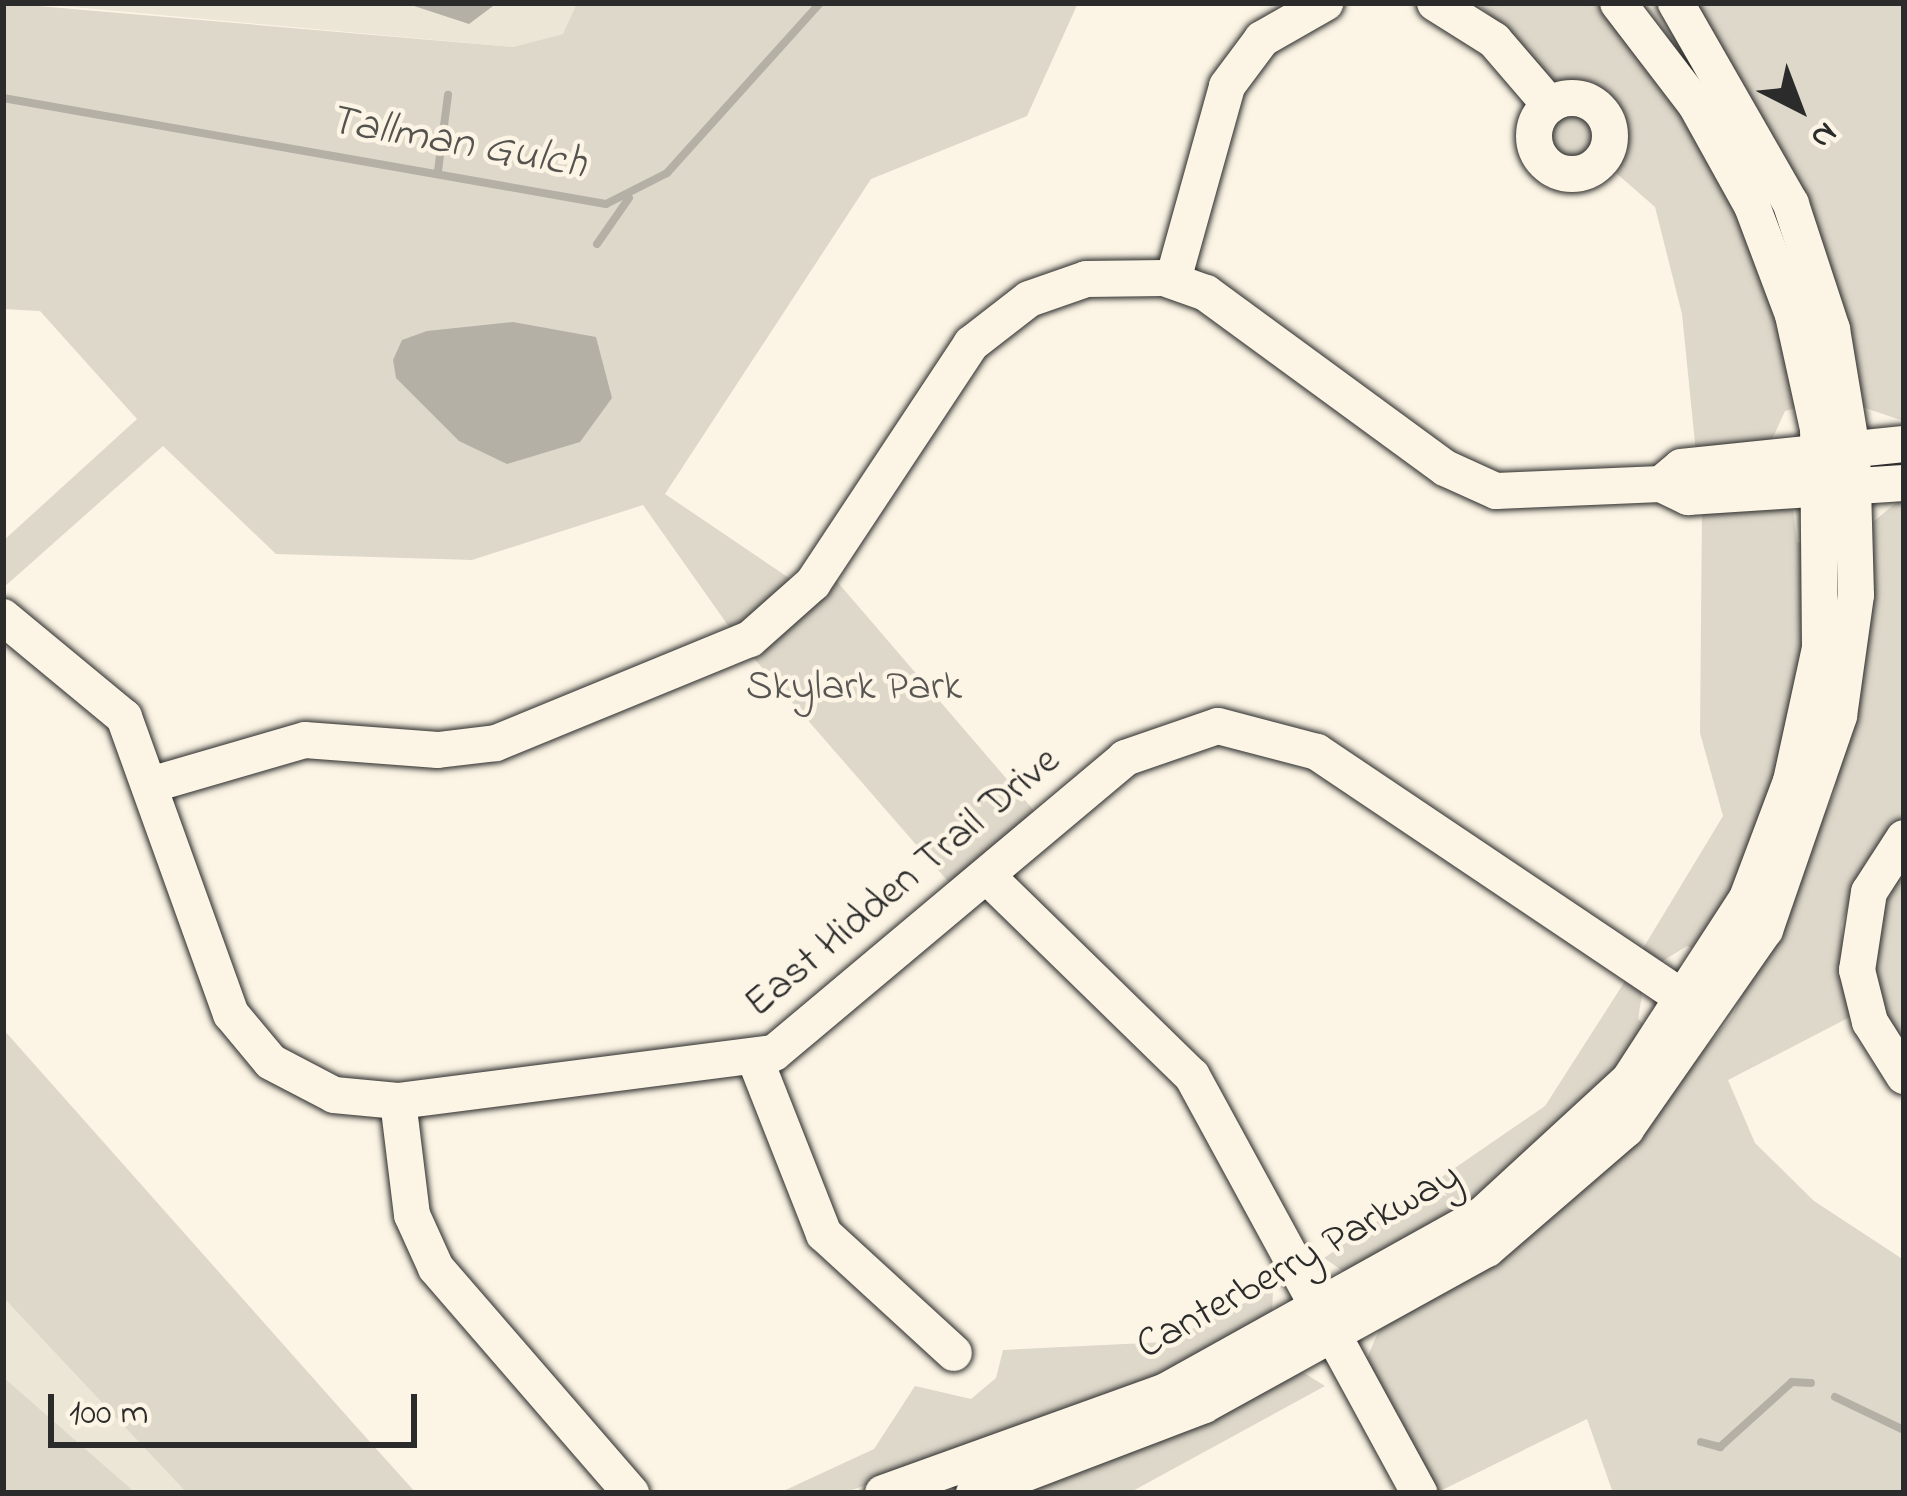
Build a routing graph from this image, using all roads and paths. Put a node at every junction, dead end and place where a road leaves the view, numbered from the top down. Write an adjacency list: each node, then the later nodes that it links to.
1 (1325, 3): 6 (street)
2 (1435, 3): 5 (street)
3 (1618, 3): 8 (street, Canterberry Parkway)
4 (1676, 3): 8 (street, Canterberry Parkway)
5 (1550, 105)
6 (1173, 280): 8 (street); 11 (street)
7 (1904, 444): 8 (street)
8 (1838, 469): 9 (street); 14 (street, Canterberry Parkway); 18 (street, Canterberry Parkway)
9 (1904, 483)
10 (3, 617): 11 (street, East Hidden Trail Drive)
11 (157, 783): 17 (street, East Hidden Trail Drive)
12 (1904, 838): 16 (street)
13 (988, 877): 14 (street, East Hidden Trail Drive); 15 (street, East Hidden Trail Drive); 18 (street)
14 (1688, 1001): 18 (street, Canterberry Parkway)
15 (755, 1060): 17 (street, East Hidden Trail Drive); 19 (street)
16 (1904, 1076)
17 (398, 1101): 20 (street)
18 (1326, 1324): 21 (street, Canterberry Parkway); 22 (street, Canterberry Parkway); 23 (street)
19 (954, 1353)
20 (631, 1493)
21 (883, 1493)
22 (974, 1493)
23 (1419, 1493)

